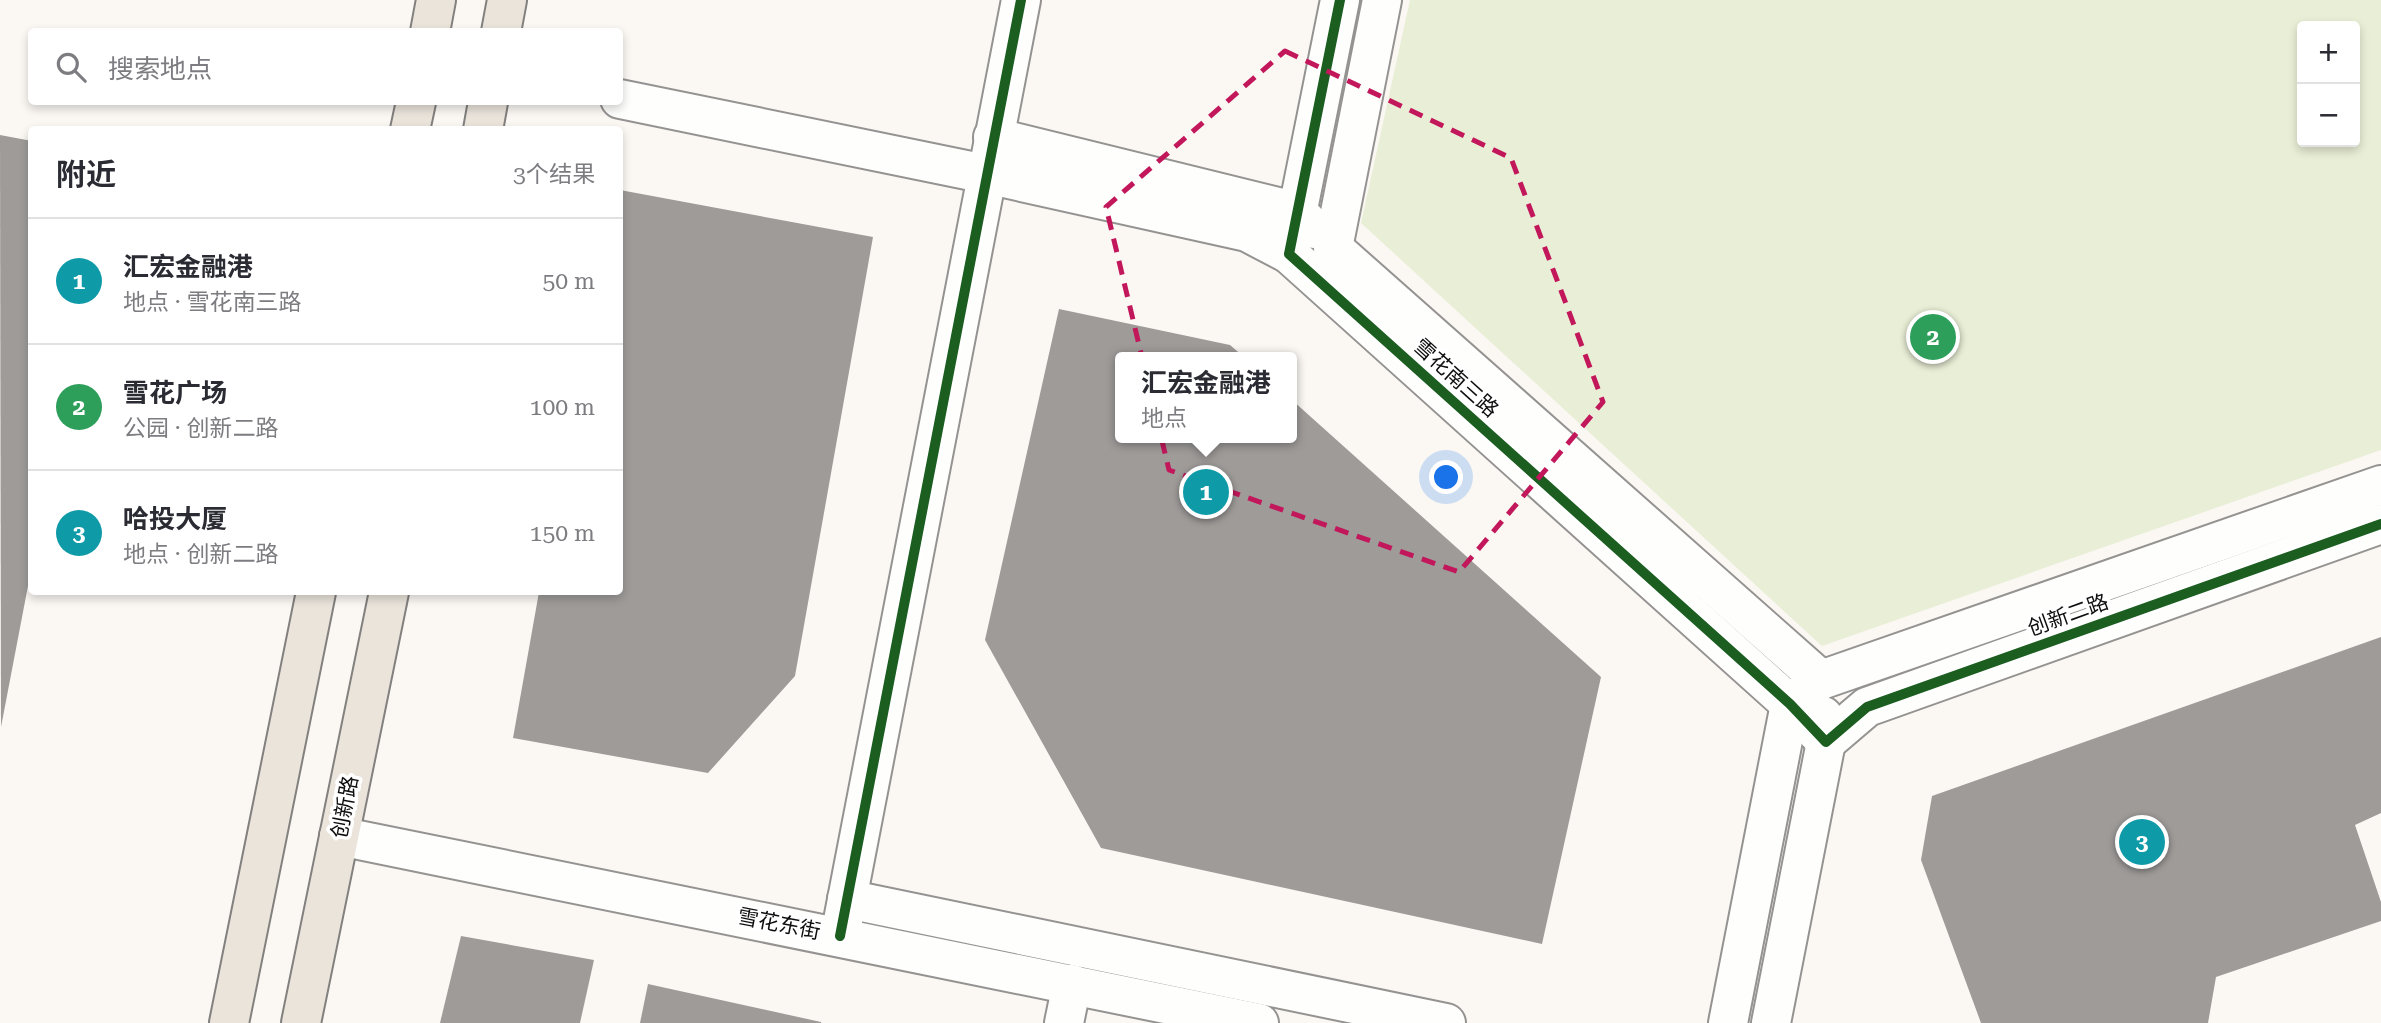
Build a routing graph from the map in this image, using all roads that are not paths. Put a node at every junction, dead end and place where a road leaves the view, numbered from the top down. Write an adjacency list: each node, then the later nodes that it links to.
1 (436, 0): 6 (main road)
2 (507, 0): 7 (main road)
3 (1021, 0): 13 (street)
4 (1340, 0): 15 (street)
5 (1382, 0): 16 (street)
6 (431, 28)
7 (502, 28)
8 (623, 100): 14 (street, 雪花南三路)
9 (415, 105): 11 (main road)
10 (487, 105): 12 (main road)
11 (411, 126)
12 (484, 126)
13 (993, 137): 14 (street); 15 (street)
14 (986, 174): 17 (street, 雪花南三路); 26 (street)
15 (1298, 212): 16 (street, 雪花南三路); 17 (street)
16 (1333, 248): 22 (street, 雪花南三路)
17 (1289, 254): 23 (street, 雪花南三路)
18 (2381, 485): 22 (street, 创新二路)
19 (2381, 524): 24 (street, 创新二路)
20 (315, 595): 29 (main road)
21 (388, 595): 25 (main road, 创新路)
22 (1821, 680): 23 (street, 创新二路); 24 (street)
23 (1790, 705): 24 (street); 34 (street)
24 (1826, 742): 35 (street)
25 (339, 836): 27 (street, 雪花东街); 30 (main road, 创新路)
26 (847, 900): 27 (street); 33 (street)
27 (840, 936): 28 (street, 雪花东街)
28 (1072, 984): 31 (street); 32 (street, 雪花东街)
29 (229, 1023)
30 (301, 1023)
31 (1063, 1023)
32 (1259, 1023)
33 (1446, 1023)
34 (1728, 1023)
35 (1770, 1023)

